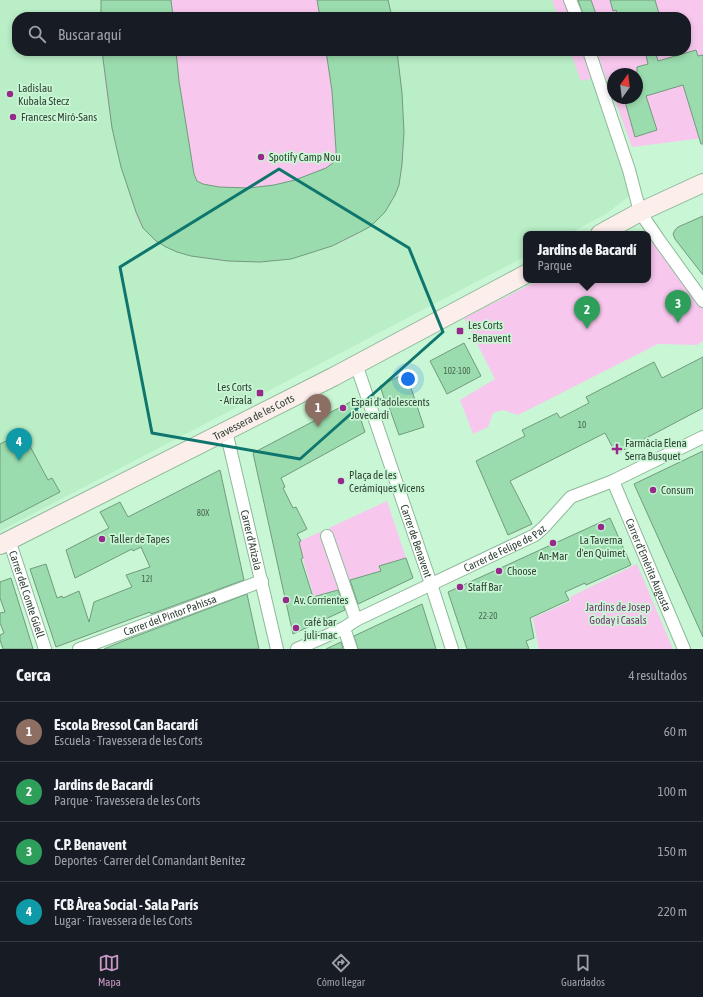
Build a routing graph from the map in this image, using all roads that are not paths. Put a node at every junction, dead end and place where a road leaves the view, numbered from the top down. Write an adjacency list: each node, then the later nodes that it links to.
1 (570, 0): 2 (street)
2 (574, 12)
3 (591, 56): 5 (street)
4 (703, 183): 5 (main road)
5 (640, 212): 6 (main road); 8 (street)
6 (605, 231)
7 (523, 276): 9 (main road, Travessera de les Corts)
8 (703, 301)
9 (356, 364): 10 (main road, Travessera de les Corts); 16 (street, Carrer de Benavent)
10 (226, 431): 14 (main road, Travessera de les Corts); 15 (street, Carrer d'Arizala)
11 (703, 437): 12 (street, Carrer de Felipe de Paz)
12 (613, 481): 16 (street, Carrer de Felipe de Paz); 25 (street, Carrer d'Emèrita Augusta)
13 (327, 536): 17 (street)
14 (5, 542): 19 (street, Carrer del Comte Güell)
15 (262, 581): 20 (street, Carrer del Pintor Pahissa); 21 (street, Carrer d'Arizala)
16 (432, 584): 17 (street, Carrer de Felipe de Paz); 24 (street, Carrer de Benavent)
17 (356, 620): 18 (street, Carrer de Felipe de Paz)
18 (344, 628): 22 (street, Carrer de Felipe de Paz); 23 (street)
19 (45, 649)
20 (79, 649)
21 (277, 649)
22 (297, 649)
23 (351, 649)
24 (452, 649)
25 (684, 649)

